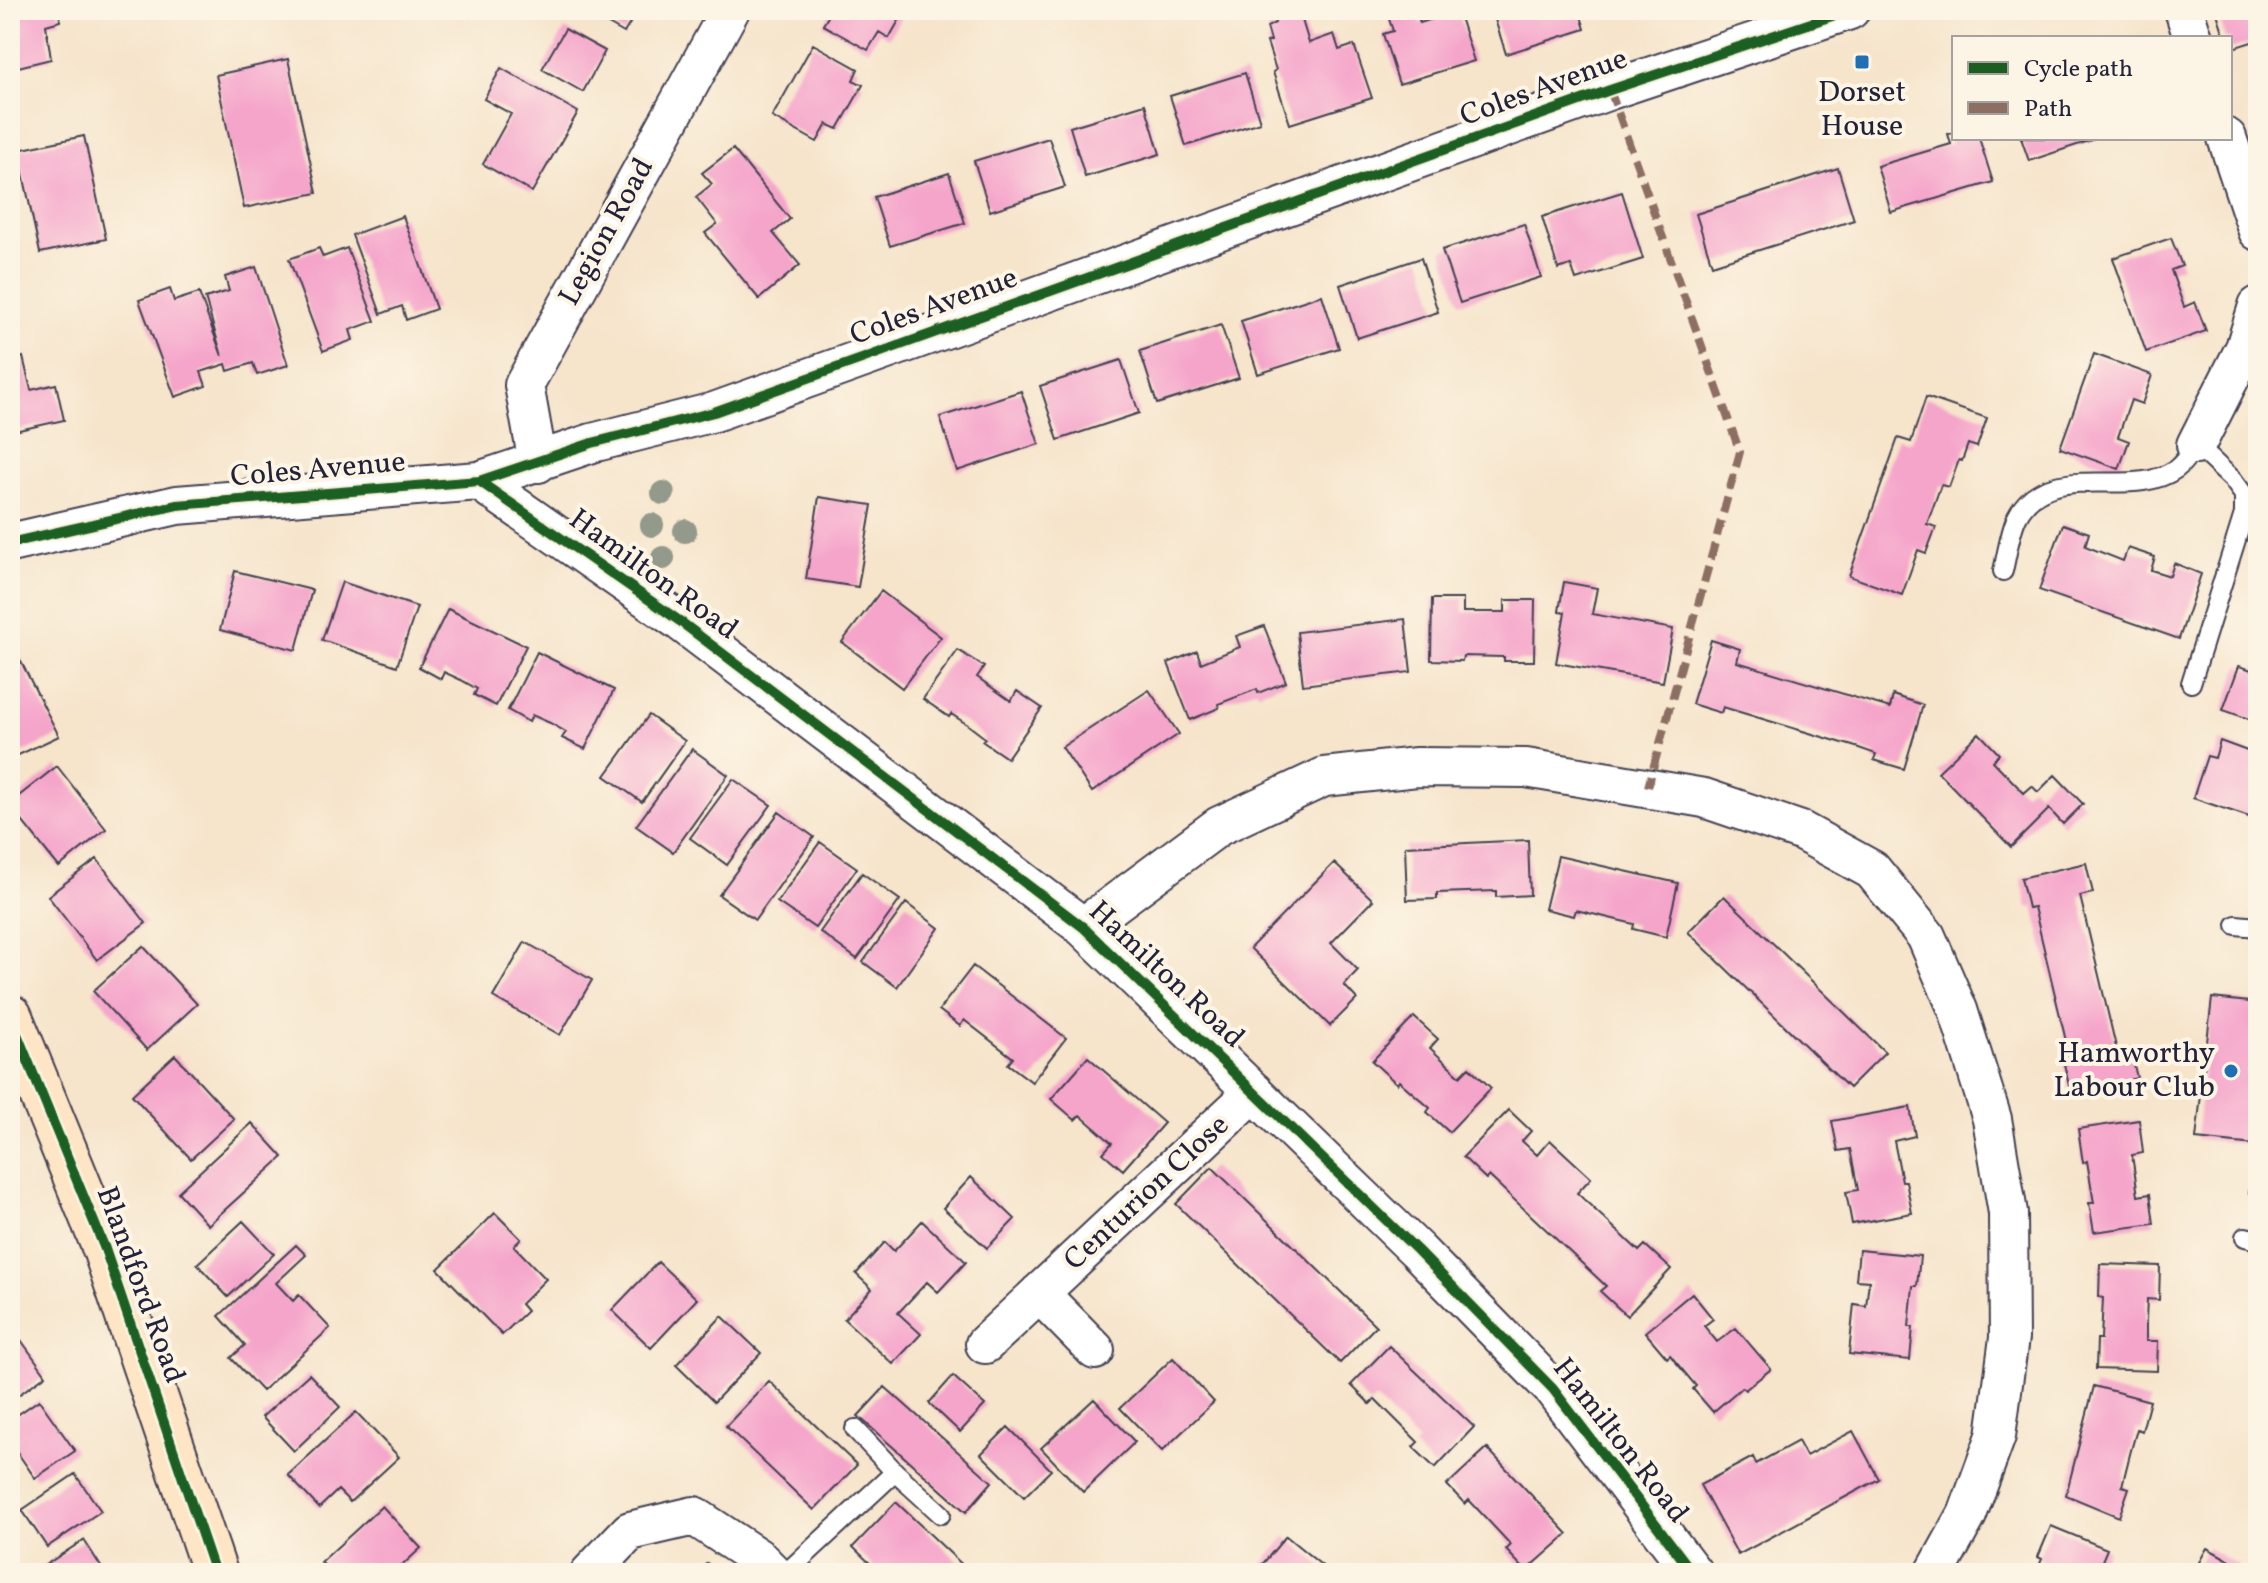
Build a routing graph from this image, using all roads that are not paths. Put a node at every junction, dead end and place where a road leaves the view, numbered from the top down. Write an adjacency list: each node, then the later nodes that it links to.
1 (730, 10): 9 (street, Legion Road)
2 (1850, 10): 9 (street, Coles Avenue)
3 (2184, 10): 4 (street)
4 (2192, 36)
5 (2228, 140): 6 (street)
6 (2258, 231)
7 (2258, 306): 8 (street)
8 (2196, 445): 12 (lane); 13 (lane)
9 (538, 463): 10 (street, Coles Avenue)
10 (479, 481): 11 (street, Coles Avenue); 15 (street, Hamilton Road)
11 (10, 543)
12 (2003, 571)
13 (2191, 683)
14 (2236, 925): 16 (lane)
15 (1083, 927): 18 (street, Hamilton Road); 30 (street)
16 (2258, 927)
17 (10, 1017): 26 (main road, Blandford Road)
18 (1254, 1092): 19 (street, Centurion Close); 25 (street, Hamilton Road)
19 (1039, 1293): 20 (street, Centurion Close); 21 (street, Centurion Close)
20 (985, 1344)
21 (1095, 1350)
22 (855, 1429): 23 (lane)
23 (895, 1472): 24 (lane); 29 (lane)
24 (941, 1514)
25 (1682, 1569)
26 (215, 1573)
27 (590, 1573): 28 (street)
28 (773, 1573)
29 (786, 1573)
30 (1935, 1573)

